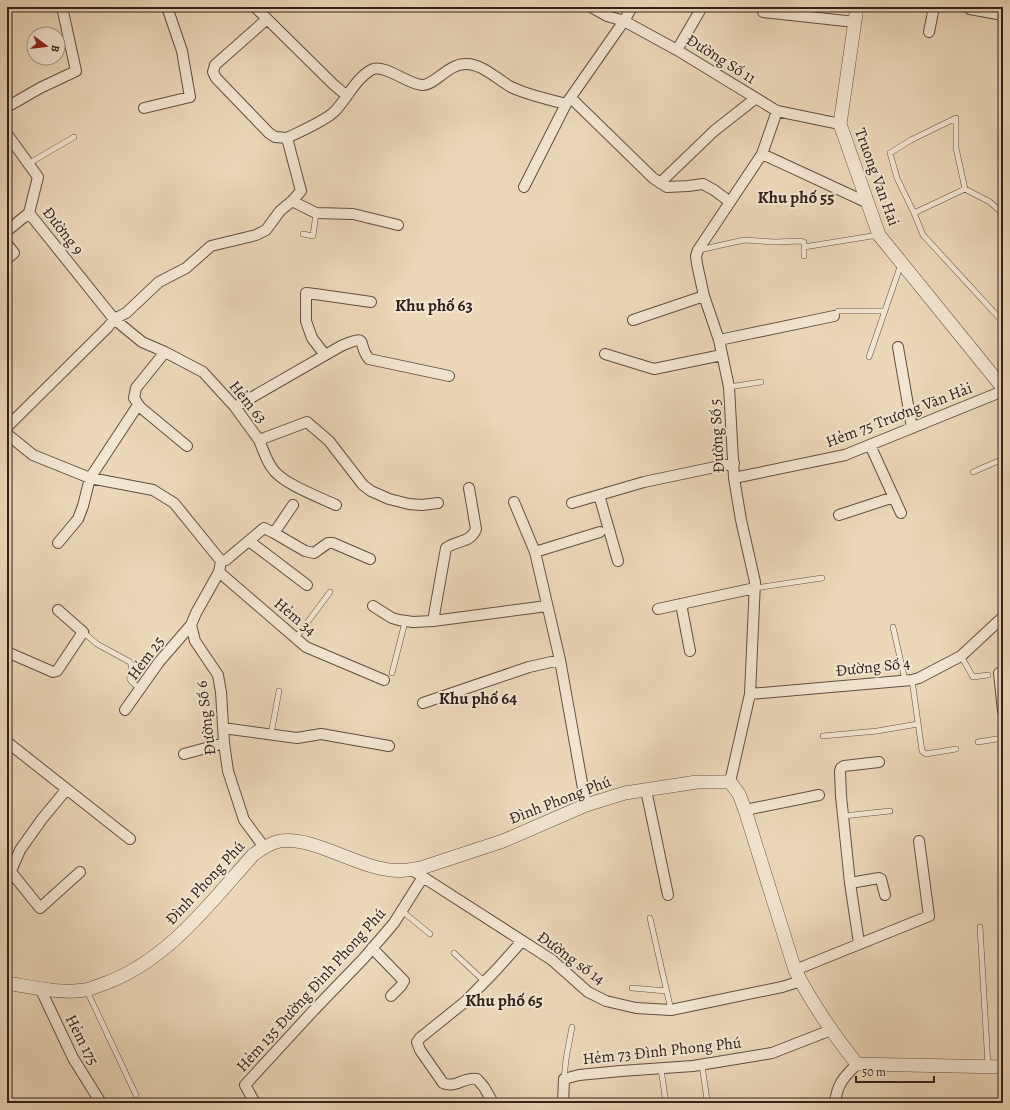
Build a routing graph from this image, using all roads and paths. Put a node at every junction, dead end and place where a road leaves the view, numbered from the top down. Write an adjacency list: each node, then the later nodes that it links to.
1 (62, 7): 20 (street)
2 (167, 7): 21 (street)
3 (255, 7): 12 (street)
4 (591, 7): 13 (street, Đường Số 11)
5 (632, 7): 13 (street)
6 (702, 7): 16 (street)
7 (857, 7): 14 (street, Truong Van Hai)
8 (934, 7): 15 (street)
9 (970, 9): 11 (street)
10 (763, 12): 14 (street)
11 (1003, 15)
12 (267, 20): 17 (street); 26 (street)
13 (624, 21): 16 (street, Đường Số 11); 19 (street)
14 (856, 22): 23 (street, Truong Van Hai)
15 (929, 32)
16 (678, 50): 18 (street, Đường Số 11)
17 (347, 96): 19 (street); 26 (street)
18 (756, 98): 22 (street, Đường Số 11); 29 (street)
19 (568, 101): 29 (street); 30 (street)
20 (7, 107)
21 (144, 108)
22 (777, 111): 23 (street, Đường Số 11); 27 (street)
23 (840, 124): 34 (street, Truong Van Hai)
24 (7, 134): 28 (street, Đường 9)
25 (74, 137): 28 (lane)
26 (287, 138): 32 (street)
27 (762, 154): 33 (street); 34 (street)
28 (28, 164): 35 (street, Đường 9)
29 (660, 182): 33 (street)
30 (524, 187)
31 (965, 189): 37 (lane); 37 (lane); 38 (lane)
32 (292, 201): 36 (street); 53 (street)
33 (730, 202): 45 (street)
34 (868, 203): 42 (street, Truong Van Hai)
35 (29, 212): 40 (street); 53 (street, Đường 9)
36 (316, 213): 39 (street); 41 (lane)
37 (914, 213): 55 (lane)
38 (1003, 214)
39 (398, 225)
40 (7, 231)
41 (303, 234)
42 (879, 235): 44 (lane); 48 (street, Truong Van Hai)
43 (7, 244): 47 (street)
44 (804, 248): 45 (lane); 46 (lane)
45 (698, 250): 49 (street, Đường Số 5)
46 (804, 256)
47 (7, 259)
48 (902, 263): 51 (lane); 66 (street, Truong Van Hai)
49 (704, 296): 54 (street); 56 (street, Đường Số 5)
50 (370, 302): 60 (street)
51 (885, 311): 52 (lane); 62 (lane)
52 (834, 316): 56 (street)
53 (114, 319): 58 (street, Hẻm 63); 70 (street)
54 (633, 320)
55 (1003, 322)
56 (718, 340): 61 (street, Đường Số 5)
57 (898, 347): 71 (street)
58 (165, 352): 68 (street); 69 (street, Hẻm 63)
59 (606, 354): 61 (street)
60 (324, 355): 63 (street); 69 (street)
61 (722, 356): 65 (street, Đường Số 5)
62 (869, 357)
63 (449, 376)
64 (761, 382): 65 (lane)
65 (730, 387): 77 (street, Đường Số 5)
66 (1003, 388)
67 (1003, 392): 71 (street, Hẻm 75 Trương Văn Hải)
68 (138, 405): 75 (street); 79 (street)
69 (235, 407): 73 (street, Hẻm 63)
70 (7, 427)
71 (912, 428): 74 (street, Hẻm 75 Trương Văn Hải)
72 (7, 434): 79 (street)
73 (259, 440): 85 (street, Hẻm 63); 88 (street)
74 (870, 445): 80 (street, Hẻm 75 Trương Văn Hải); 83 (street)
75 (187, 446)
76 (1003, 459): 78 (lane)
77 (734, 463): 80 (street, Đường Số 5); 82 (street)
78 (973, 472)
79 (90, 478): 94 (street); 97 (street)
80 (734, 478): 102 (street, Đường Số 5)
81 (469, 488): 110 (street)
82 (599, 495): 86 (street); 98 (street)
83 (894, 497): 89 (street); 90 (street)
84 (514, 502): 95 (street)
85 (438, 503)
86 (572, 503)
87 (293, 505): 92 (street)
88 (336, 505)
89 (901, 513)
90 (840, 515)
91 (600, 532): 95 (street)
92 (274, 533): 93 (street); 96 (street)
93 (249, 541): 97 (street); 101 (street)
94 (58, 543)
95 (535, 552): 106 (street)
96 (370, 559)
97 (221, 561): 99 (street)
98 (618, 561)
99 (219, 572): 112 (street); 115 (street, Hẻm 34)
100 (822, 578): 102 (lane)
101 (307, 585)
102 (755, 588): 104 (street); 127 (street, Đường Số 5)
103 (330, 592): 115 (lane)
104 (681, 604): 107 (street); 116 (street)
105 (373, 606): 111 (street)
106 (547, 606): 110 (street); 119 (street)
107 (658, 609)
108 (58, 610): 114 (street)
109 (1003, 616): 118 (street, Đường Số 4)
110 (433, 621): 111 (street)
111 (406, 622): 120 (lane)
112 (192, 625): 125 (street, Hẻm 25); 132 (street, Đường Số 6)
113 (893, 627): 124 (lane)
114 (83, 632): 117 (street); 125 (lane)
115 (295, 639): 123 (street, Hẻm 34)
116 (690, 650)
117 (7, 652)
118 (961, 656): 122 (lane); 124 (street, Đường Số 4)
119 (560, 660): 128 (street); 147 (street)
120 (392, 673)
121 (1001, 673): 122 (street); 130 (street)
122 (988, 675)
123 (384, 680)
124 (909, 680): 127 (street, Đường Số 4); 131 (lane)
125 (141, 688): 129 (street, Hẻm 25)
126 (279, 691): 133 (lane)
127 (750, 694): 143 (street, Đường Số 5)
128 (423, 703)
129 (126, 710)
130 (1003, 711)
131 (918, 724): 134 (lane); 140 (lane)
132 (223, 728): 133 (street); 138 (street, Đường Số 6)
133 (271, 734): 139 (street)
134 (824, 736)
135 (1003, 738): 137 (lane)
136 (7, 742): 144 (street)
137 (978, 742)
138 (224, 743): 141 (street); 153 (street, Đường Số 6)
139 (389, 746)
140 (956, 749)
141 (184, 754)
142 (879, 762): 150 (street)
143 (730, 782): 145 (street, Đình Phong Phú); 148 (street)
144 (66, 790): 151 (street); 156 (street)
145 (646, 790): 147 (street, Đình Phong Phú); 158 (street)
146 (819, 795): 148 (street)
147 (586, 805): 155 (street, Đình Phong Phú)
148 (745, 810): 168 (street)
149 (890, 811): 150 (lane)
150 (843, 816): 157 (street)
151 (130, 839)
152 (919, 841): 165 (street, Đường số 14)
153 (264, 847): 155 (street, Đình Phong Phú); 173 (street, Đình Phong Phú)
154 (80, 872): 156 (street)
155 (418, 873): 160 (street, Hẻm 135 Đường Đình Phong Phú); 164 (street, Đường số 14)
156 (9, 876)
157 (850, 883): 159 (street); 165 (street)
158 (668, 895)
159 (885, 895)
160 (402, 911): 163 (lane); 166 (street, Hẻm 135 Đường Đình Phong Phú)
161 (650, 918): 174 (lane)
162 (980, 927): 181 (lane)
163 (430, 934)
164 (522, 941): 169 (street); 176 (street, Đường số 14)
165 (859, 943): 168 (street, Đường số 14)
166 (372, 948): 175 (street); 188 (street, Hẻm 135 Đường Đình Phong Phú)
167 (454, 953): 169 (lane)
168 (798, 976): 176 (street, Đường số 14); 178 (street)
169 (485, 982): 189 (street)
170 (7, 983): 171 (street, Đình Phong Phú)
171 (40, 988): 173 (street, Đình Phong Phú); 187 (street, Hẻm 175)
172 (632, 988): 174 (lane)
173 (87, 990): 185 (lane)
174 (666, 991): 176 (lane)
175 (391, 996)
176 (671, 1010)
177 (572, 1027): 184 (lane)
178 (831, 1030): 179 (street); 180 (street, Hẻm 73 Đình Phong Phú)
179 (857, 1064): 181 (street); 192 (street)
180 (702, 1065): 183 (street, Hẻm 73 Đình Phong Phú); 186 (lane)
181 (988, 1067): 182 (street)
182 (1003, 1067)
183 (661, 1068): 184 (street, Hẻm 73 Đình Phong Phú); 191 (lane)
184 (564, 1079): 190 (street, Hẻm 73 Đình Phong Phú)
185 (136, 1095)
186 (707, 1100)
187 (101, 1103)
188 (255, 1103)
189 (493, 1103)
190 (563, 1103)
191 (666, 1103)
192 (835, 1103)

